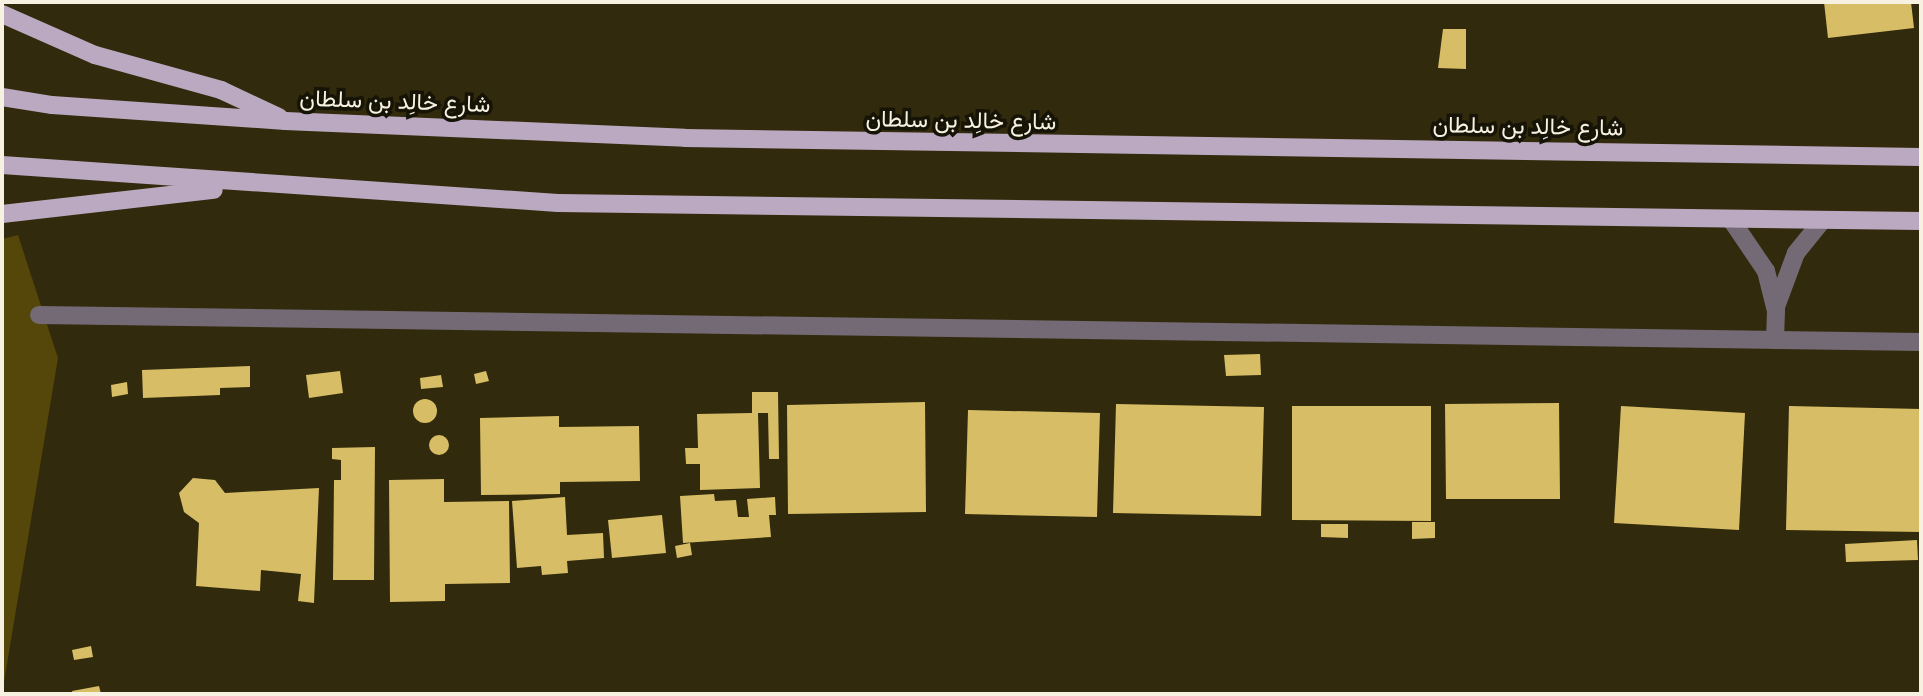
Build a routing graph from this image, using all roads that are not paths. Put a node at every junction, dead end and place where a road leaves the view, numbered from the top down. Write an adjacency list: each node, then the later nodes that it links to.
1 (2, 14): 3 (main road)
2 (2, 97): 3 (main road, شارع خالِد بن سلطان)
3 (285, 121): 4 (main road, شارع خالِد بن سلطان)
4 (1921, 157)
5 (2, 165): 6 (main road)
6 (263, 186): 7 (main road); 8 (main road)
7 (2, 214)
8 (1732, 221): 9 (main road); 11 (street)
9 (1822, 221): 10 (main road); 11 (street)
10 (1921, 221)
11 (1776, 311): 13 (street)
12 (39, 315): 13 (street)
13 (1775, 340): 14 (street)
14 (1921, 342)

